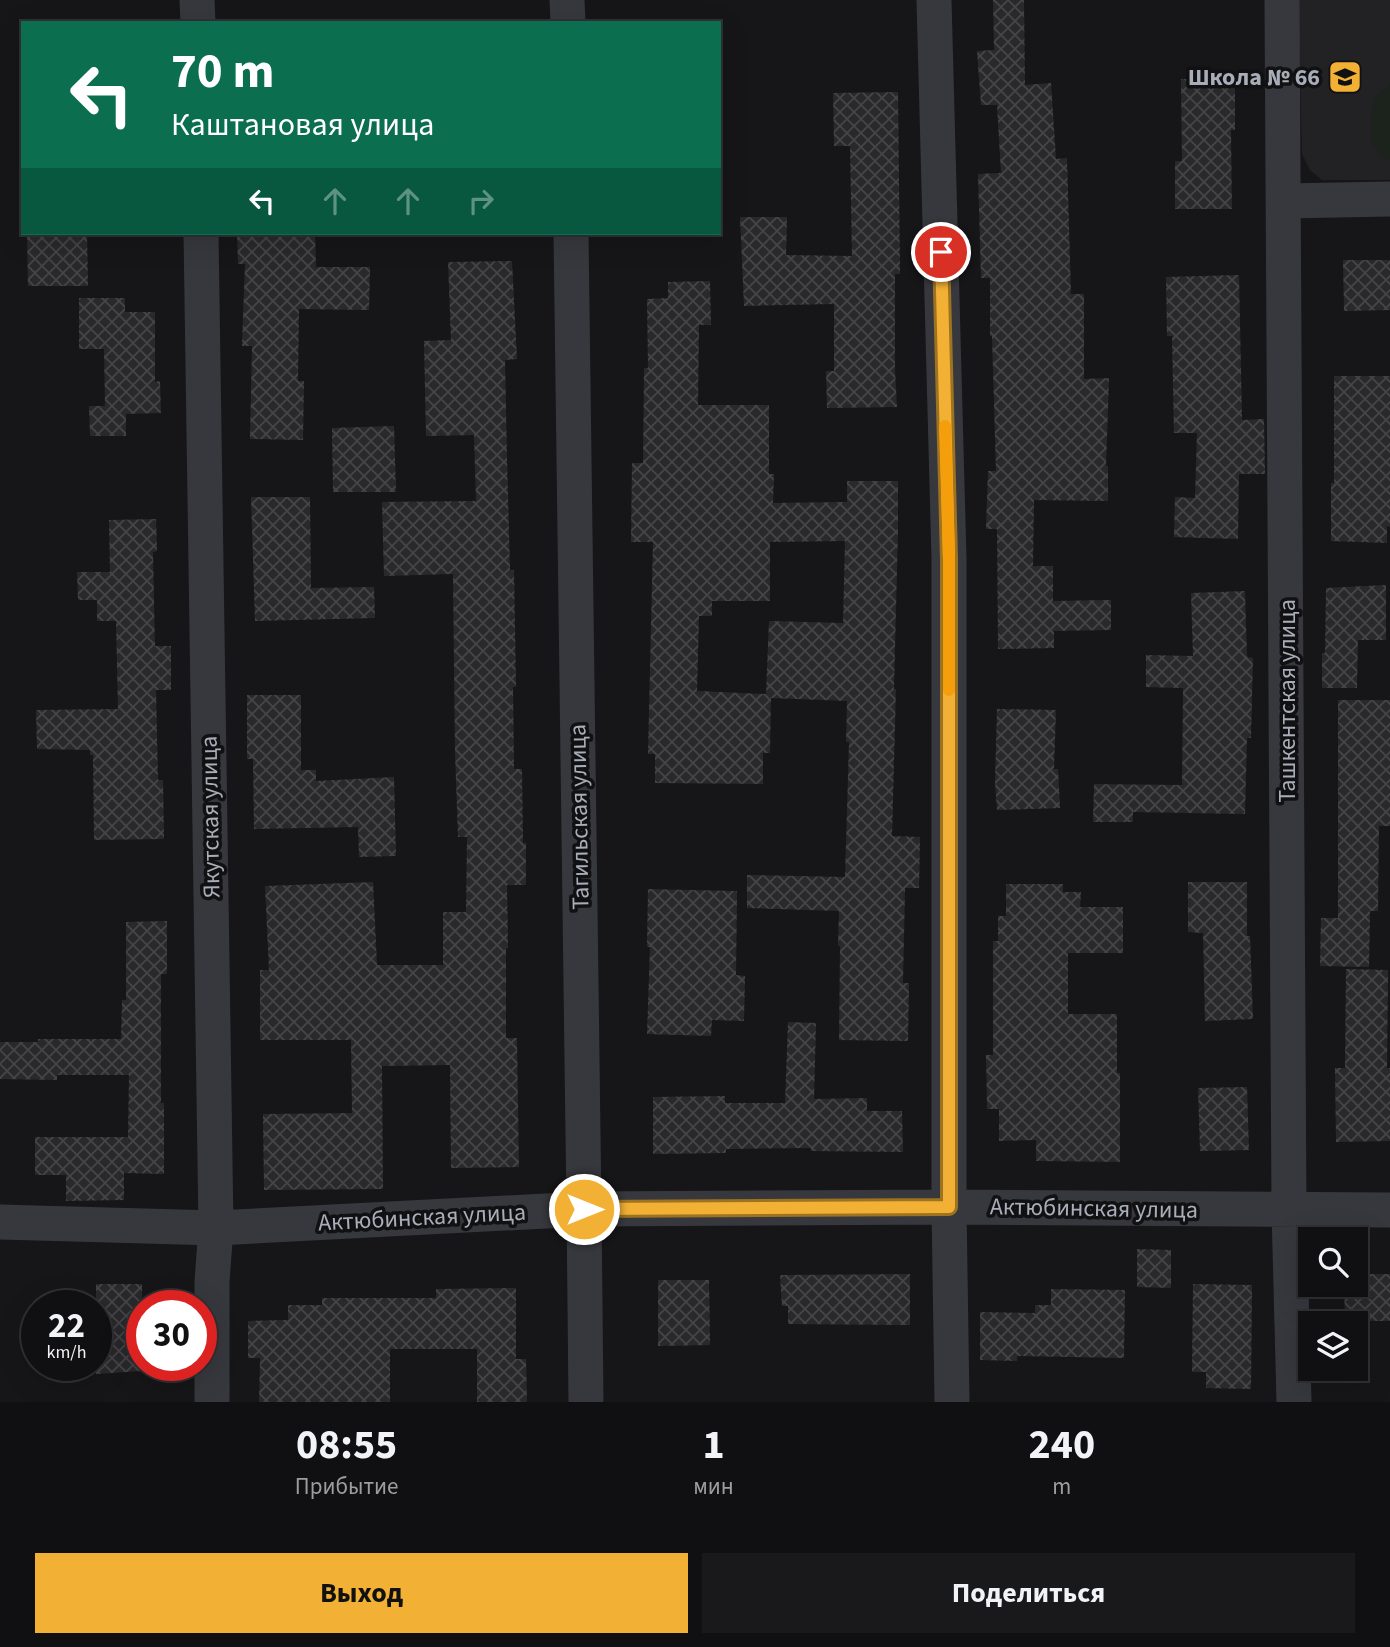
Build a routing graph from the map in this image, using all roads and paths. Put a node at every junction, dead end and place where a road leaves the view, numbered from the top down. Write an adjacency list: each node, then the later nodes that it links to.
1 (197, 0): 5 (street)
2 (567, 0): 6 (street)
3 (934, 0): 11 (street)
4 (1282, 0): 8 (street, Ташкентская улица)
5 (198, 21)
6 (568, 21)
7 (1390, 199): 8 (street)
8 (1284, 201): 13 (street, Ташкентская улица)
9 (201, 235): 16 (street, Якутская улица)
10 (571, 235): 12 (street, Тагильская улица)
11 (949, 1207): 12 (street, Актюбинская улица); 13 (street, Актюбинская улица); 19 (street)
12 (584, 1209): 16 (street, Актюбинская улица); 18 (street, Тагильская улица)
13 (1289, 1210): 14 (street, Актюбинская улица); 20 (street, Ташкентская улица)
14 (1390, 1210)
15 (0, 1222): 16 (street, Актюбинская улица)
16 (216, 1228): 17 (street, Якутская улица)
17 (212, 1402)
18 (586, 1402)
19 (951, 1402)
20 (1294, 1402)

